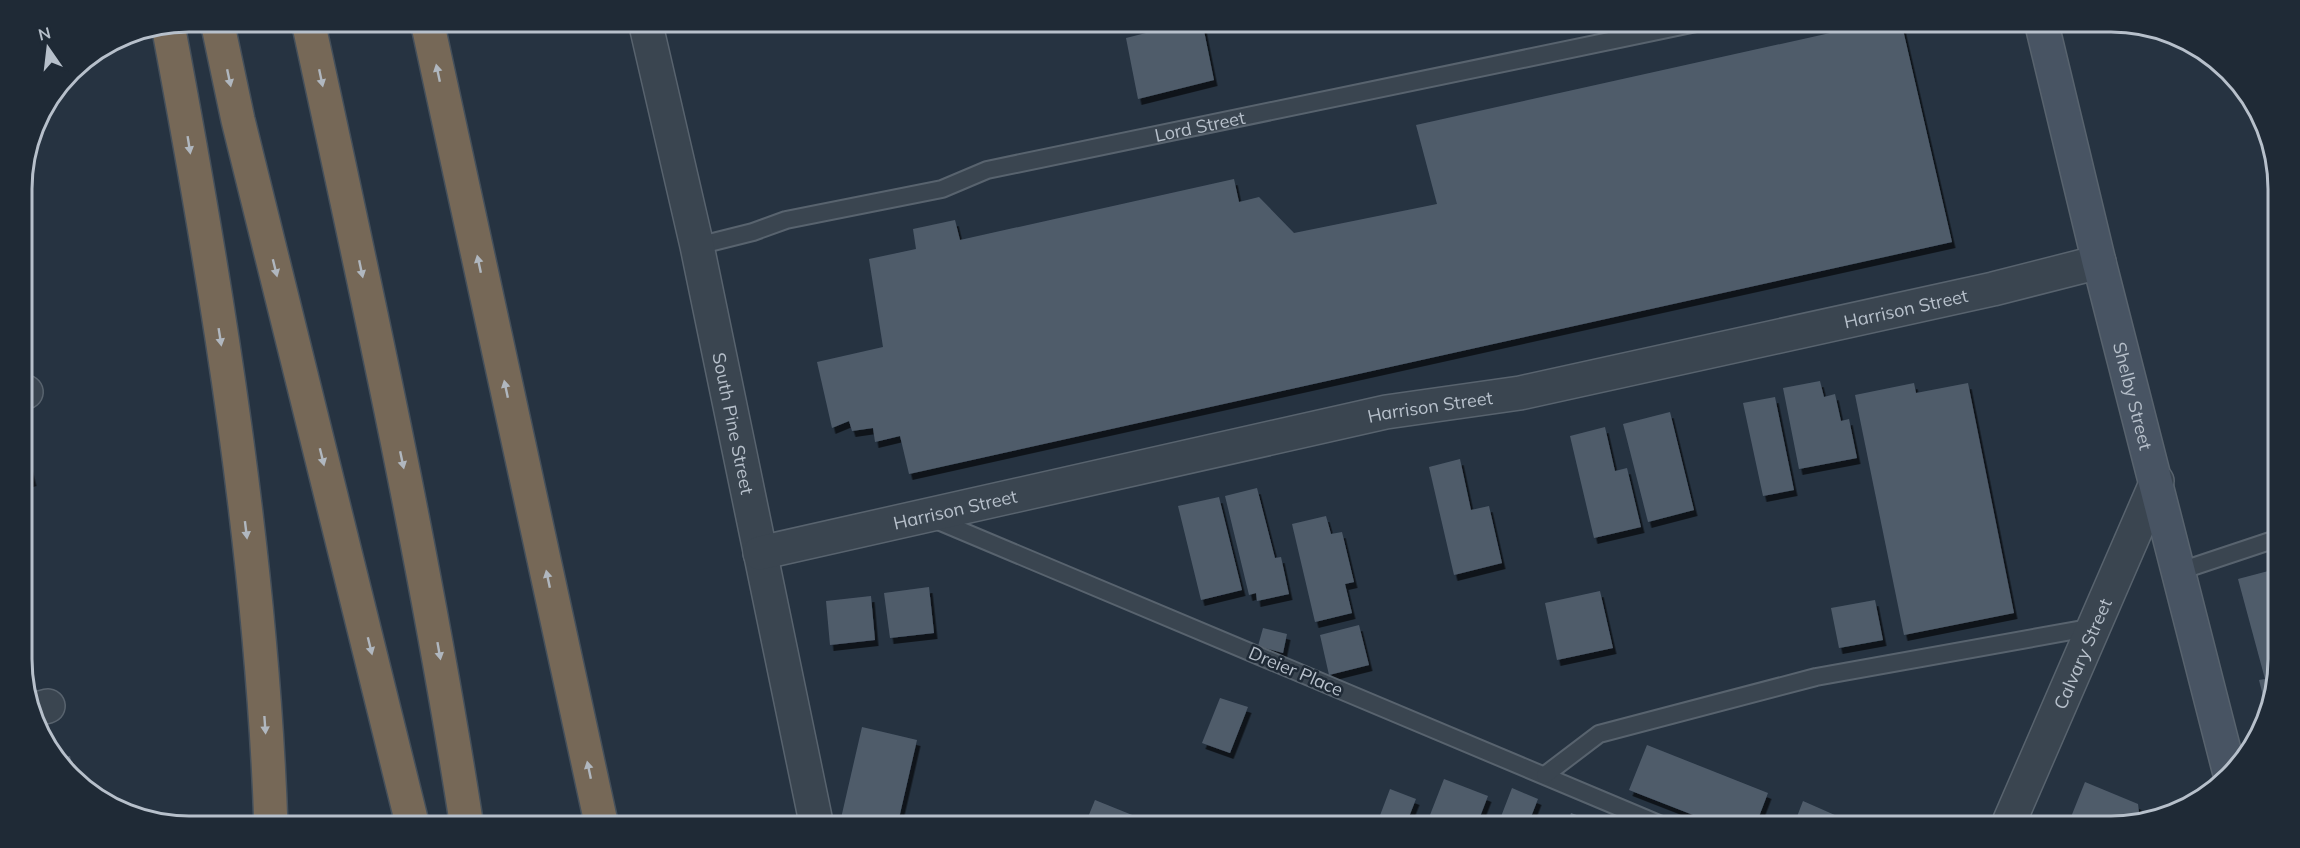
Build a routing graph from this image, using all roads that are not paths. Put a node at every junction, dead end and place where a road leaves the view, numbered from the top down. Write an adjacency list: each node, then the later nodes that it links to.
1 (218, 32): 19 (highway, one-way to 19)
2 (310, 32): 20 (highway, one-way to 20)
3 (429, 32): 21 (highway, one-way to 3)
4 (648, 32): 8 (street, South Pine Street)
5 (1653, 32): 8 (lane, Lord Street)
6 (2044, 32): 9 (main road, Shelby Street)
7 (169, 33): 18 (highway, one-way to 18)
8 (697, 246): 13 (street, South Pine Street)
9 (2099, 262): 10 (main road, Shelby Street); 11 (street, Harrison Street)
10 (2157, 481): 14 (main road, Shelby Street); 15 (street, Calvary Street)
11 (926, 516): 13 (street, Harrison Street); 17 (lane, Dreier Place)
12 (2268, 542): 14 (lane)
13 (760, 553): 22 (street, South Pine Street)
14 (2180, 571): 16 (main road, Shelby Street)
15 (2094, 627): 17 (lane); 24 (street, Calvary Street)
16 (2228, 765)
17 (1545, 775): 23 (lane, Dreier Place)
18 (270, 816)
19 (410, 816)
20 (465, 816)
21 (600, 816)
22 (815, 816)
23 (1640, 816)
24 (2012, 816)

